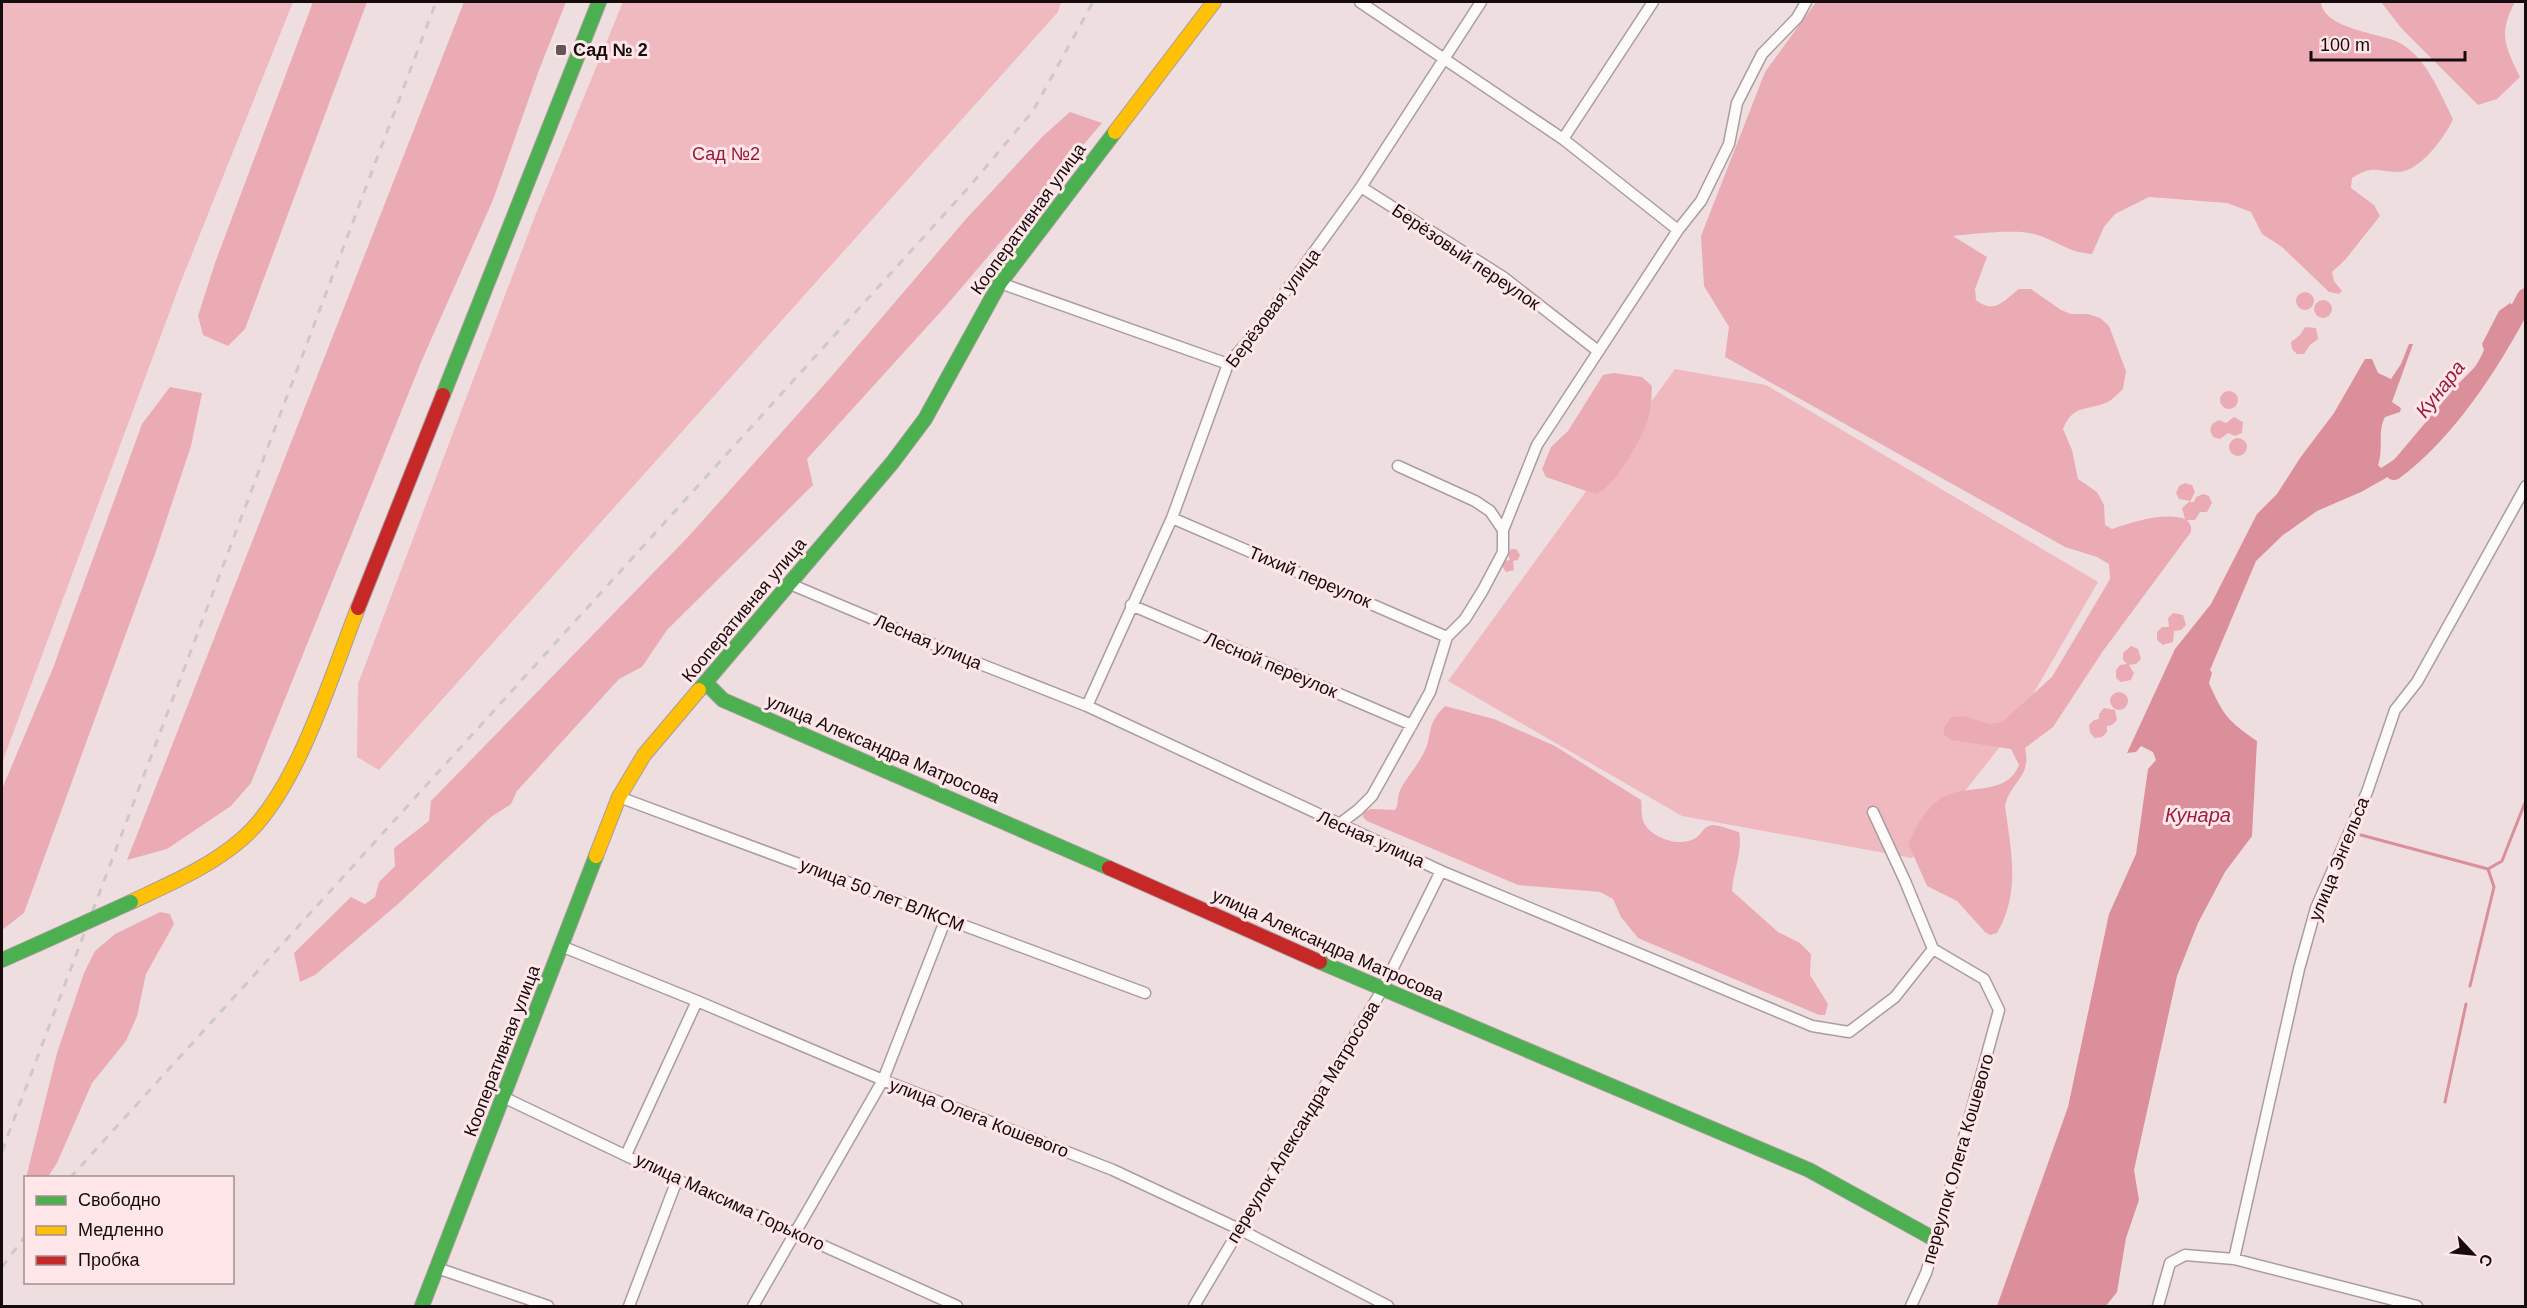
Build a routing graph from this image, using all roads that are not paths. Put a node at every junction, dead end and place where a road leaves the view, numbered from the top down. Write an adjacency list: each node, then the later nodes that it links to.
1 (600, 2): 31 (main road, bridge)
2 (1214, 2): 11 (main road, Кооперативная улица)
3 (1360, 2): 7 (street)
4 (1481, 2): 7 (street, Берёзовая улица)
5 (1653, 2): 8 (street)
6 (1806, 2): 10 (street)
7 (1444, 57): 8 (street); 9 (street, Берёзовая улица)
8 (1563, 140): 10 (street)
9 (1361, 187): 12 (street, Берёзовый переулок); 13 (street, Берёзовая улица)
10 (1678, 230): 12 (street)
11 (1000, 282): 13 (street); 18 (main road, Кооперативная улица)
12 (1598, 351): 17 (street)
13 (1228, 364): 16 (street, Берёзовая улица)
14 (1398, 466): 17 (street)
15 (2526, 486): 42 (street, улица Энгельса)
16 (1172, 518): 19 (street, Берёзовая улица); 20 (street, Тихий переулок)
17 (1503, 530): 20 (street)
18 (790, 584): 21 (main road, Кооперативная улица); 22 (street, Лесная улица)
19 (1131, 605): 22 (street, Берёзовая улица); 23 (street, Лесной переулок)
20 (1447, 637): 23 (street)
21 (706, 683): 24 (main road, Кооперативная улица); 32 (main road, улица Александра Матросова)
22 (1087, 706): 26 (street, Лесная улица)
23 (1412, 725): 26 (street)
24 (619, 797): 28 (street, улица 50 лет ВЛКСМ); 29 (main road, Кооперативная улица)
25 (1873, 812): 30 (street)
26 (1338, 825): 27 (street, Лесная улица)
27 (1442, 871): 30 (street, Лесная улица); 32 (street, переулок Александра Матросова)
28 (945, 921): 33 (street, улица 50 лет ВЛКСМ); 35 (street)
29 (561, 946): 34 (street, улица Олега Кошевого); 36 (main road, Кооперативная улица)
30 (1933, 949): 41 (street, переулок Олега Кошевого)
31 (2, 960)
32 (1382, 990): 39 (street, переулок Александра Матросова); 41 (main road, улица Александра Матросова)
33 (1145, 993)
34 (697, 1001): 35 (street, улица Олега Кошевого); 37 (street)
35 (883, 1080): 39 (street, улица Олега Кошевого); 40 (street)
36 (503, 1098): 37 (street, улица Максима Горького); 43 (main road, Кооперативная улица)
37 (626, 1155): 38 (street, улица Максима Горького)
38 (677, 1180): 40 (street, улица Максима Горького); 46 (street)
39 (1239, 1229): 49 (street, переулок Александра Матросова); 50 (street, улица Олега Кошевого)
40 (796, 1233): 47 (street); 48 (street, улица Максима Горького)
41 (1936, 1240): 51 (street, переулок Олега Кошевого)
42 (2234, 1259): 52 (street); 53 (street)
43 (437, 1268): 44 (main road, Кооперативная улица); 45 (street)
44 (422, 1306)
45 (548, 1306)
46 (629, 1306)
47 (753, 1306)
48 (957, 1306)
49 (1194, 1306)
50 (1388, 1306)
51 (1911, 1306)
52 (2158, 1306)
53 (2417, 1306)

